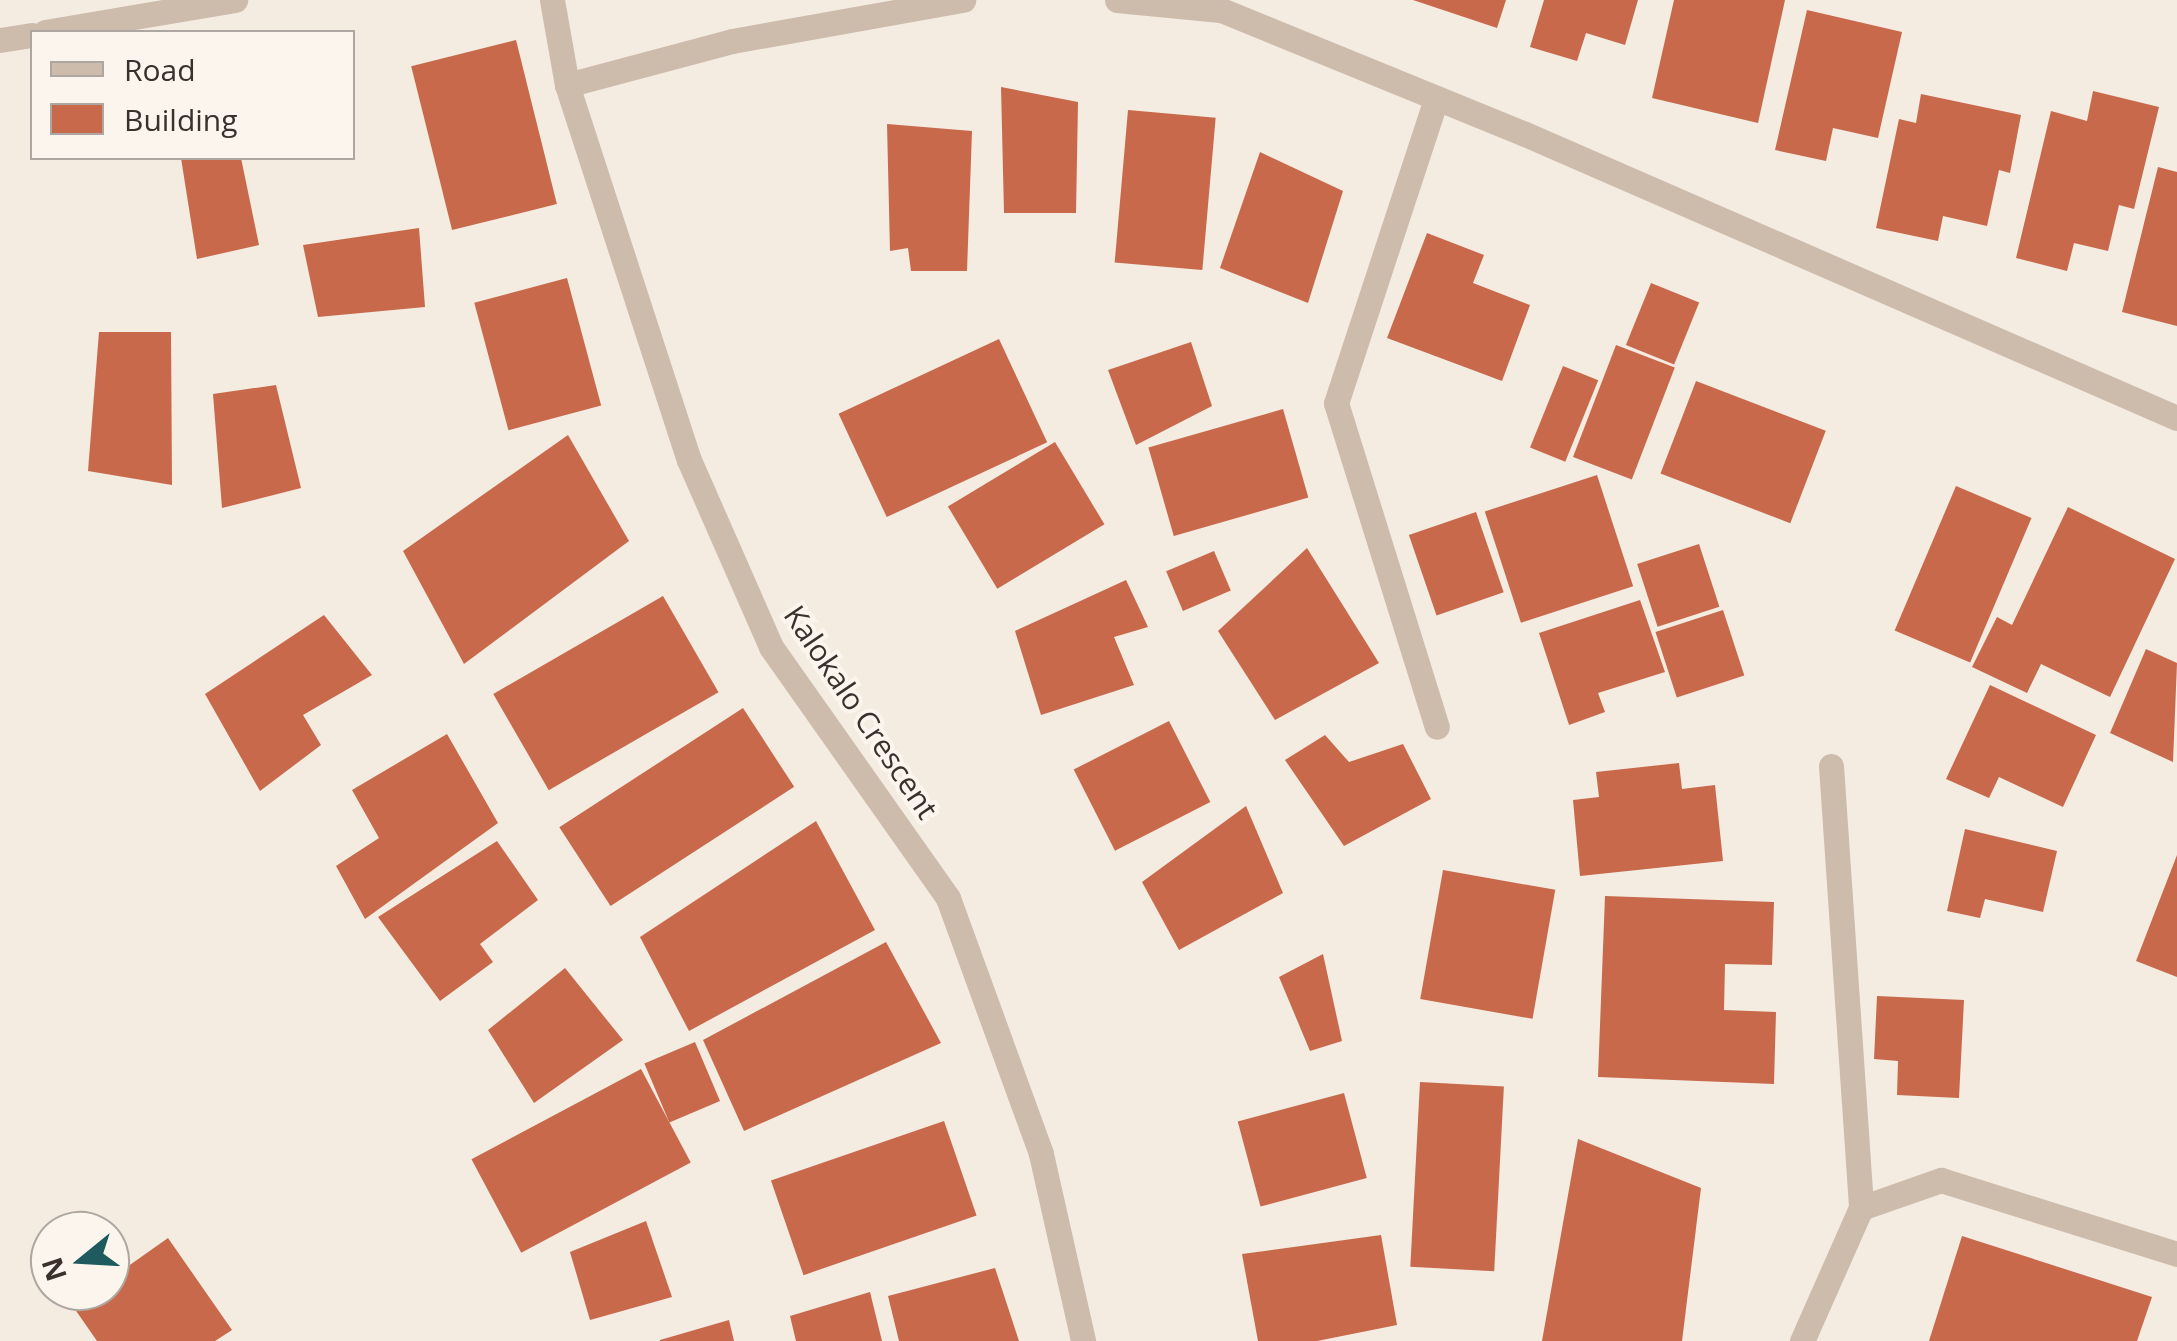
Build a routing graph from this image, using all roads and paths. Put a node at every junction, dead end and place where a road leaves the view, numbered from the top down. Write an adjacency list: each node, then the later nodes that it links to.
1 (234, 0): 5 (street)
2 (552, 0): 9 (street, Kalokalo Crescent)
3 (963, 0): 9 (street)
4 (1117, 0): 10 (street)
5 (186, 4): 6 (street)
6 (55, 30)
7 (30, 35): 8 (street)
8 (0, 40)
9 (567, 84): 16 (street, Kalokalo Crescent)
10 (1436, 99): 11 (street); 12 (street)
11 (2177, 418)
12 (1437, 727)
13 (1832, 766): 14 (street)
14 (1861, 1208): 15 (street); 17 (street)
15 (2177, 1254)
16 (1084, 1341)
17 (1802, 1341)

